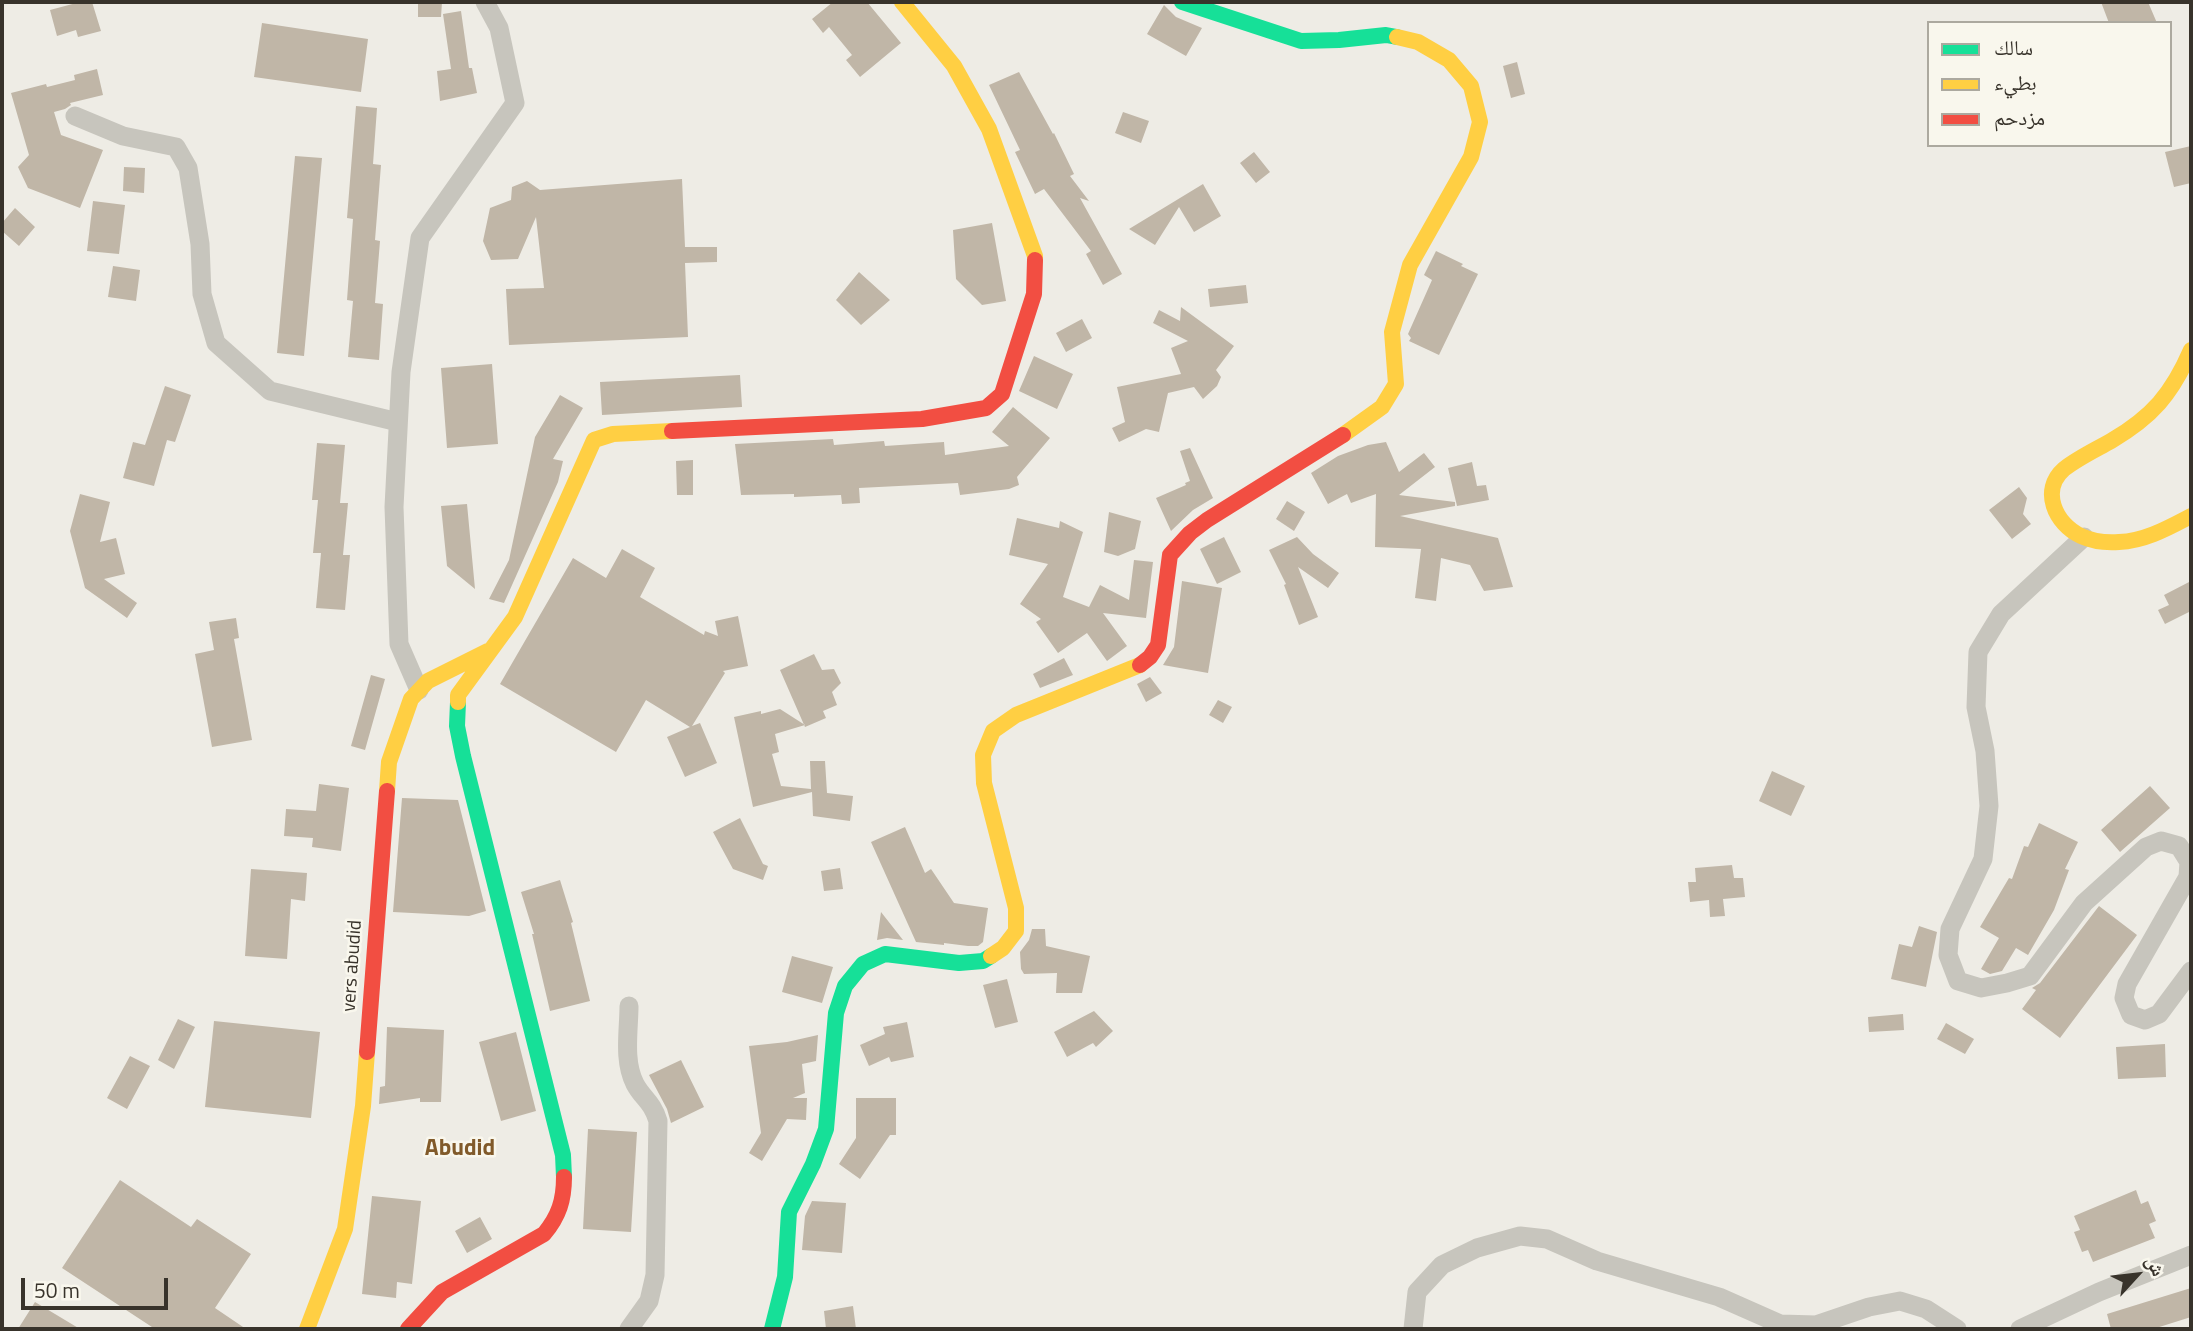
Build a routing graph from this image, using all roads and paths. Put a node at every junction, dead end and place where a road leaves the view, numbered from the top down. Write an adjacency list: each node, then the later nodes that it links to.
1 (485, 2): 6 (street)
2 (902, 2): 9 (street)
3 (1182, 2): 17 (street)
4 (75, 116): 6 (street)
5 (2191, 350): 8 (street)
6 (398, 422): 10 (street)
7 (2191, 516): 8 (street)
8 (2084, 537): 11 (street)
9 (493, 648): 10 (street, vers abudid); 15 (street)
10 (419, 690): 14 (street, vers abudid)
11 (2191, 971)
12 (629, 1006): 16 (street)
13 (2191, 1255): 20 (street)
14 (307, 1329)
15 (408, 1329)
16 (629, 1329)
17 (772, 1329)
18 (1413, 1329): 19 (street)
19 (1957, 1329)
20 (2020, 1329)

